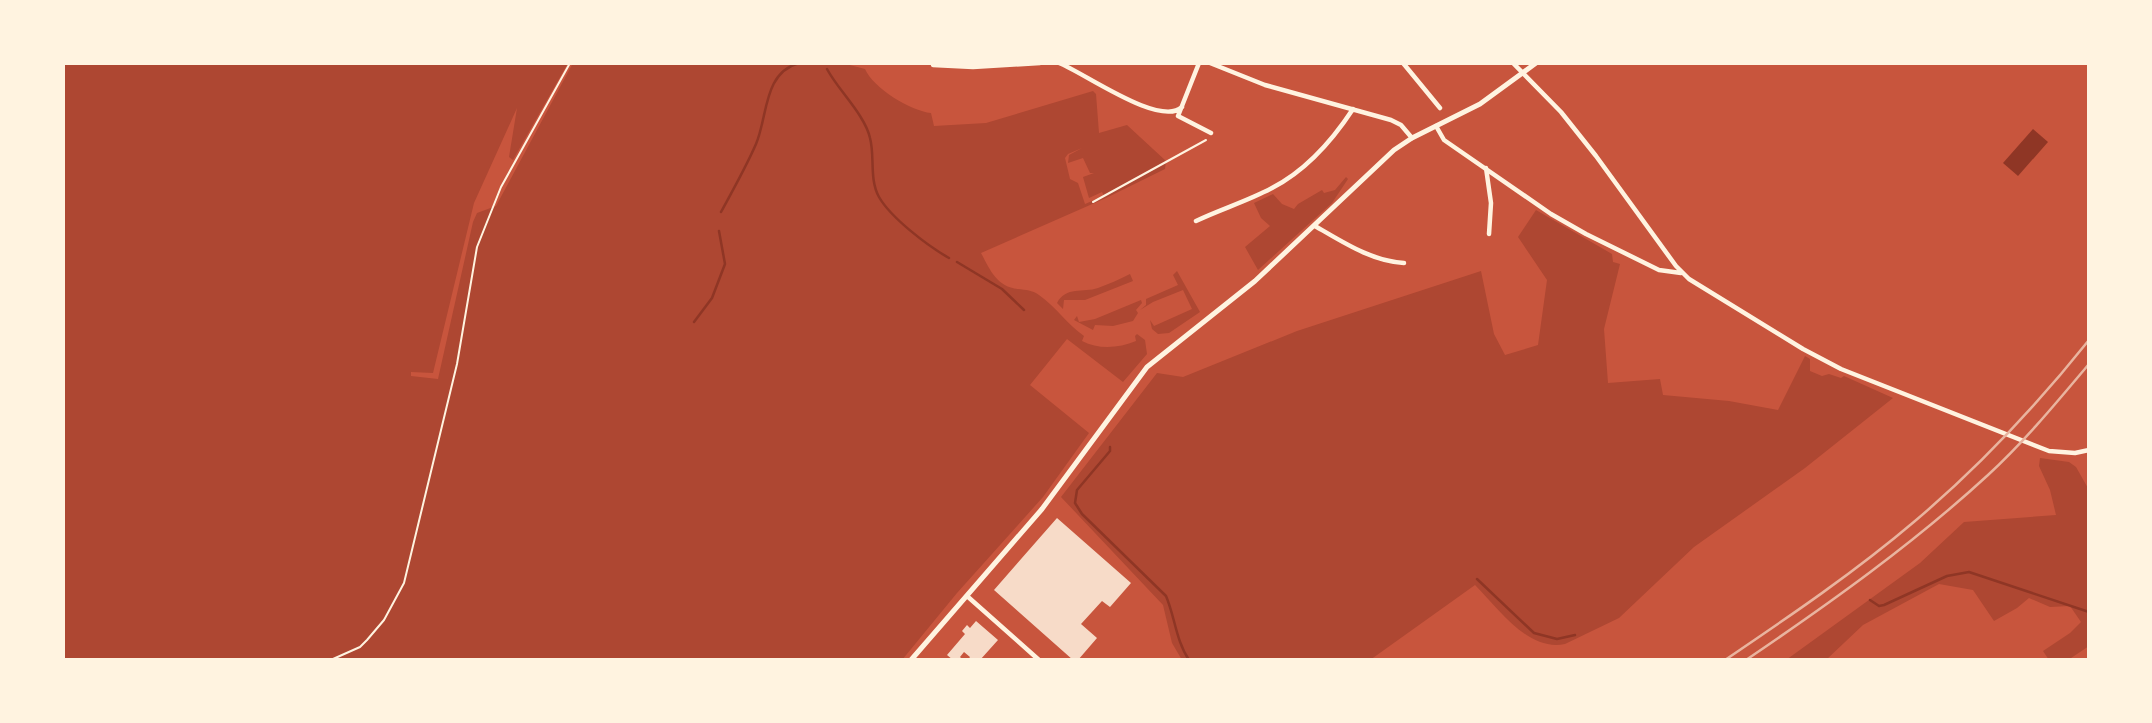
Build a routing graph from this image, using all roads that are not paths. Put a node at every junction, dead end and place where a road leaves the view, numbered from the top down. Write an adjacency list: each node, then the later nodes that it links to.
1 (570, 63): 25 (lane)
2 (1040, 63): 9 (street)
3 (1059, 63): 11 (street)
4 (1199, 63): 11 (street)
5 (1210, 63): 13 (street)
6 (1403, 63): 12 (street)
7 (1513, 63): 10 (street)
8 (1536, 63): 10 (street)
9 (932, 64)
10 (1523, 73): 14 (street); 22 (street)
11 (1182, 107): 15 (street)
12 (1440, 108)
13 (1353, 109): 16 (street); 18 (street)
14 (1436, 126): 16 (street); 17 (street)
15 (1211, 133)
16 (1412, 138): 19 (street)
17 (1486, 167): 20 (street); 22 (street)
18 (1196, 221)
19 (1315, 226): 21 (street); 24 (street)
20 (1489, 234)
21 (1404, 262)
22 (1682, 273): 23 (street)
23 (2089, 450)
24 (967, 596): 26 (street); 27 (street)
25 (333, 659)
26 (911, 660)
27 (1039, 660)

